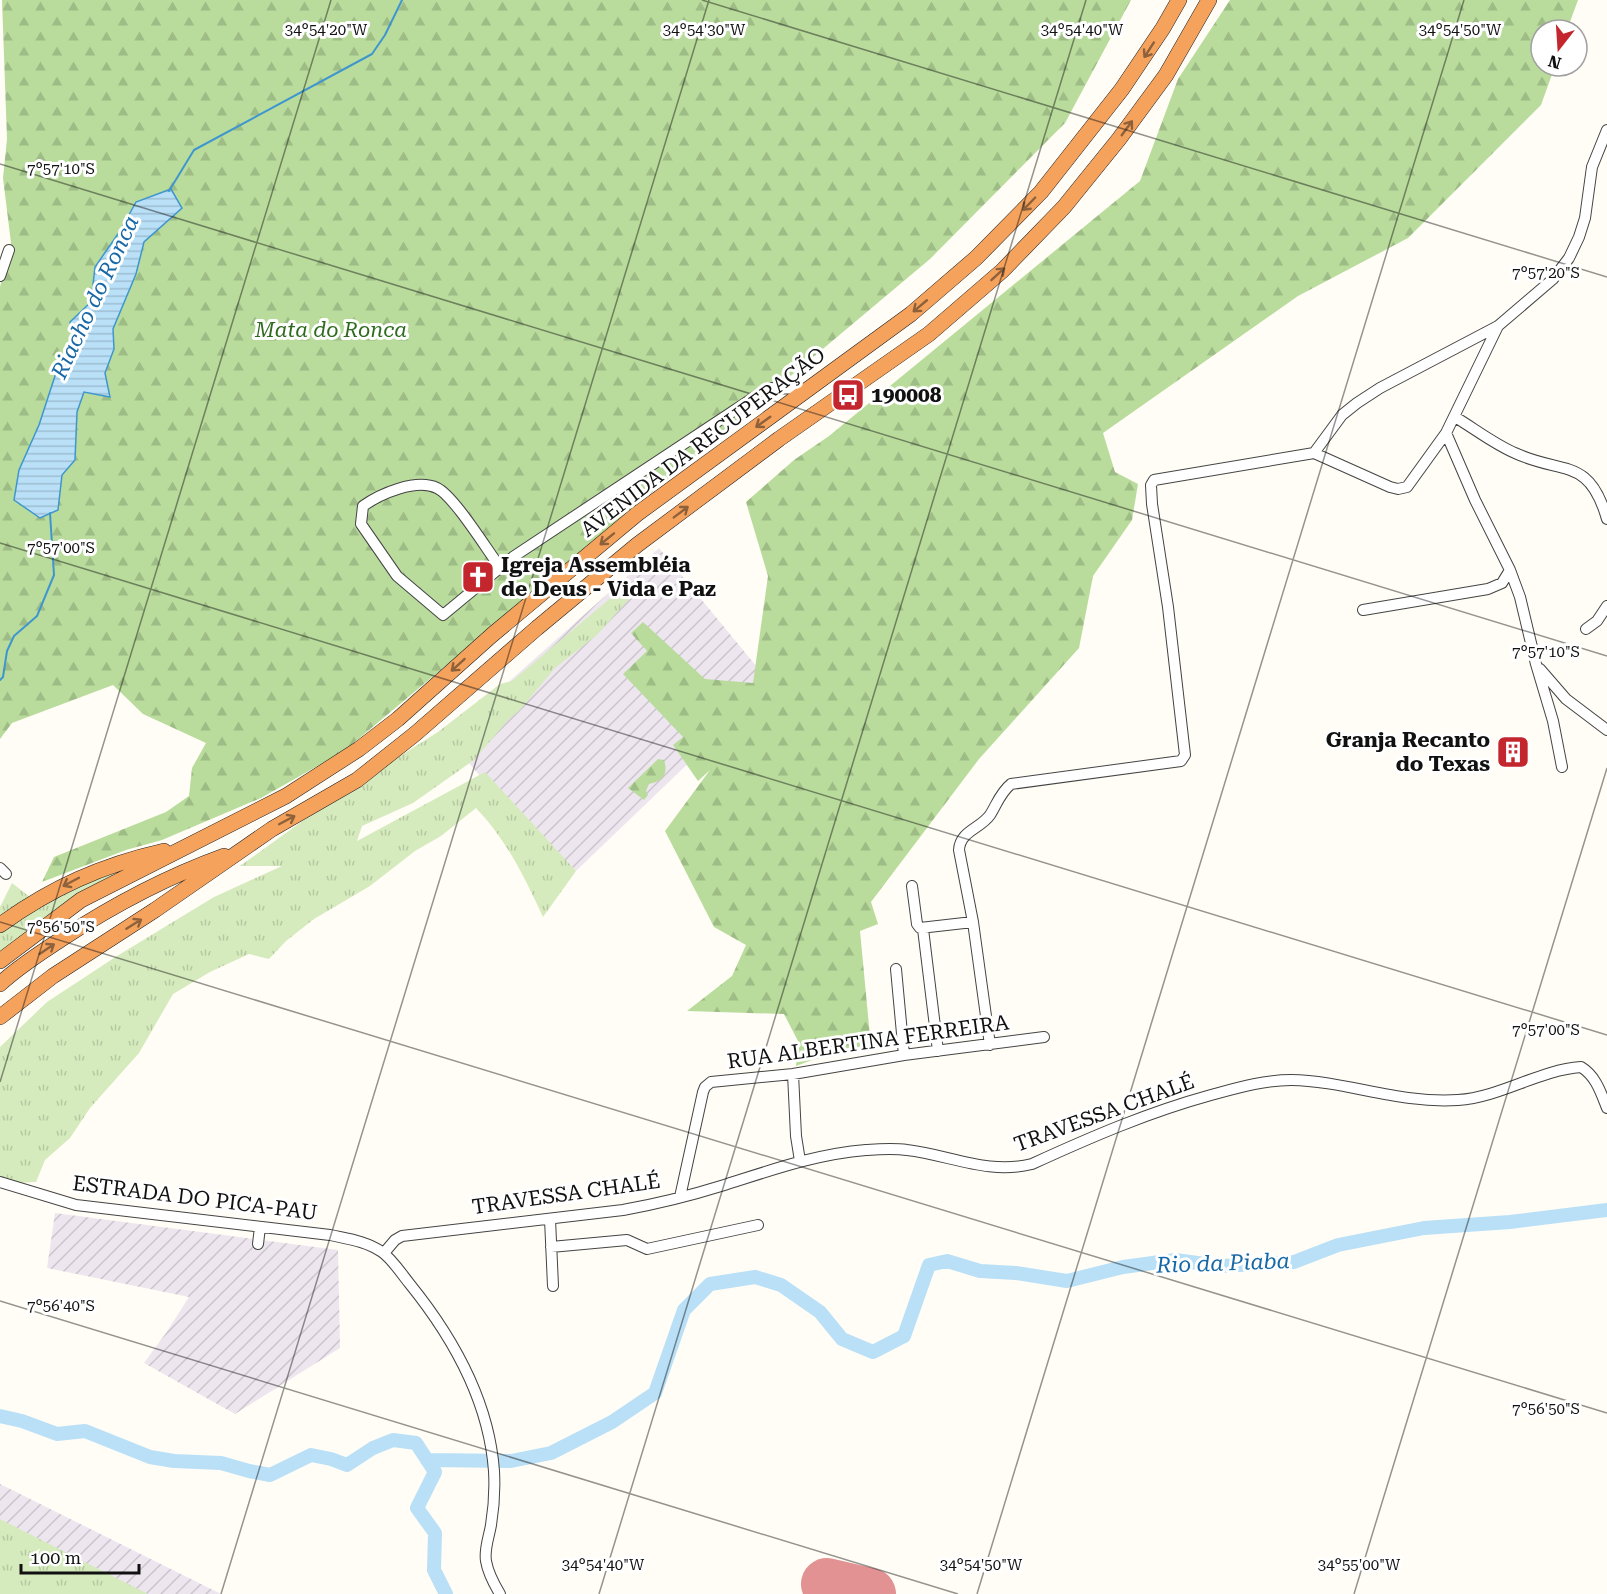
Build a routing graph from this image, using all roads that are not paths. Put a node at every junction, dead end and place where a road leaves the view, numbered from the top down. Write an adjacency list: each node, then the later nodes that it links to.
1 (1179, 0): 7 (highway, AVENIDA DA RECUPERAÇÃO, one-way to 7)
2 (1209, 0): 21 (highway, one-way to 2)
3 (1607, 130): 6 (street)
4 (9, 250): 5 (street)
5 (0, 276)
6 (1498, 326): 8 (street); 10 (street)
7 (808, 389): 12 (street); 20 (highway, AVENIDA DA RECUPERAÇÃO, one-way to 20)
8 (1455, 417): 9 (street); 11 (street)
9 (1446, 433): 10 (street); 13 (street)
10 (1314, 453): 23 (street)
11 (1607, 519)
12 (500, 567): 12 (street)
13 (1510, 570): 15 (street); 17 (street)
14 (1607, 606): 16 (street)
15 (1363, 610)
16 (1586, 629)
17 (1536, 664): 18 (street); 19 (street)
18 (1607, 730)
19 (1563, 767)
20 (187, 846): 24 (highway, one-way to 24); 26 (highway)
21 (238, 852): 28 (highway, one-way to 21); 29 (highway, one-way to 21)
22 (912, 886): 25 (street)
23 (973, 922): 25 (street); 31 (street)
24 (0, 925)
25 (922, 928): 32 (street)
26 (0, 961)
27 (896, 969): 33 (street)
28 (0, 984)
29 (0, 1017)
30 (1044, 1037): 31 (street, RUA ALBERTINA FERREIRA)
31 (990, 1046): 32 (street, RUA ALBERTINA FERREIRA)
32 (938, 1051): 33 (street, RUA ALBERTINA FERREIRA)
33 (904, 1055): 34 (street, RUA ALBERTINA FERREIRA)
34 (793, 1074): 36 (street); 38 (street, RUA ALBERTINA FERREIRA)
35 (1607, 1108): 36 (street, TRAVESSA CHALÉ)
36 (800, 1161): 38 (street, TRAVESSA CHALÉ)
37 (0, 1182): 41 (street, ESTRADA DO PICA-PAU)
38 (680, 1197): 39 (street, TRAVESSA CHALÉ)
39 (550, 1219): 43 (street); 44 (street, TRAVESSA CHALÉ)
40 (758, 1225): 43 (street)
41 (260, 1227): 42 (street); 44 (street, ESTRADA DO PICA-PAU)
42 (258, 1244)
43 (551, 1247): 45 (street)
44 (384, 1253): 46 (street)
45 (554, 1286)
46 (500, 1594)

